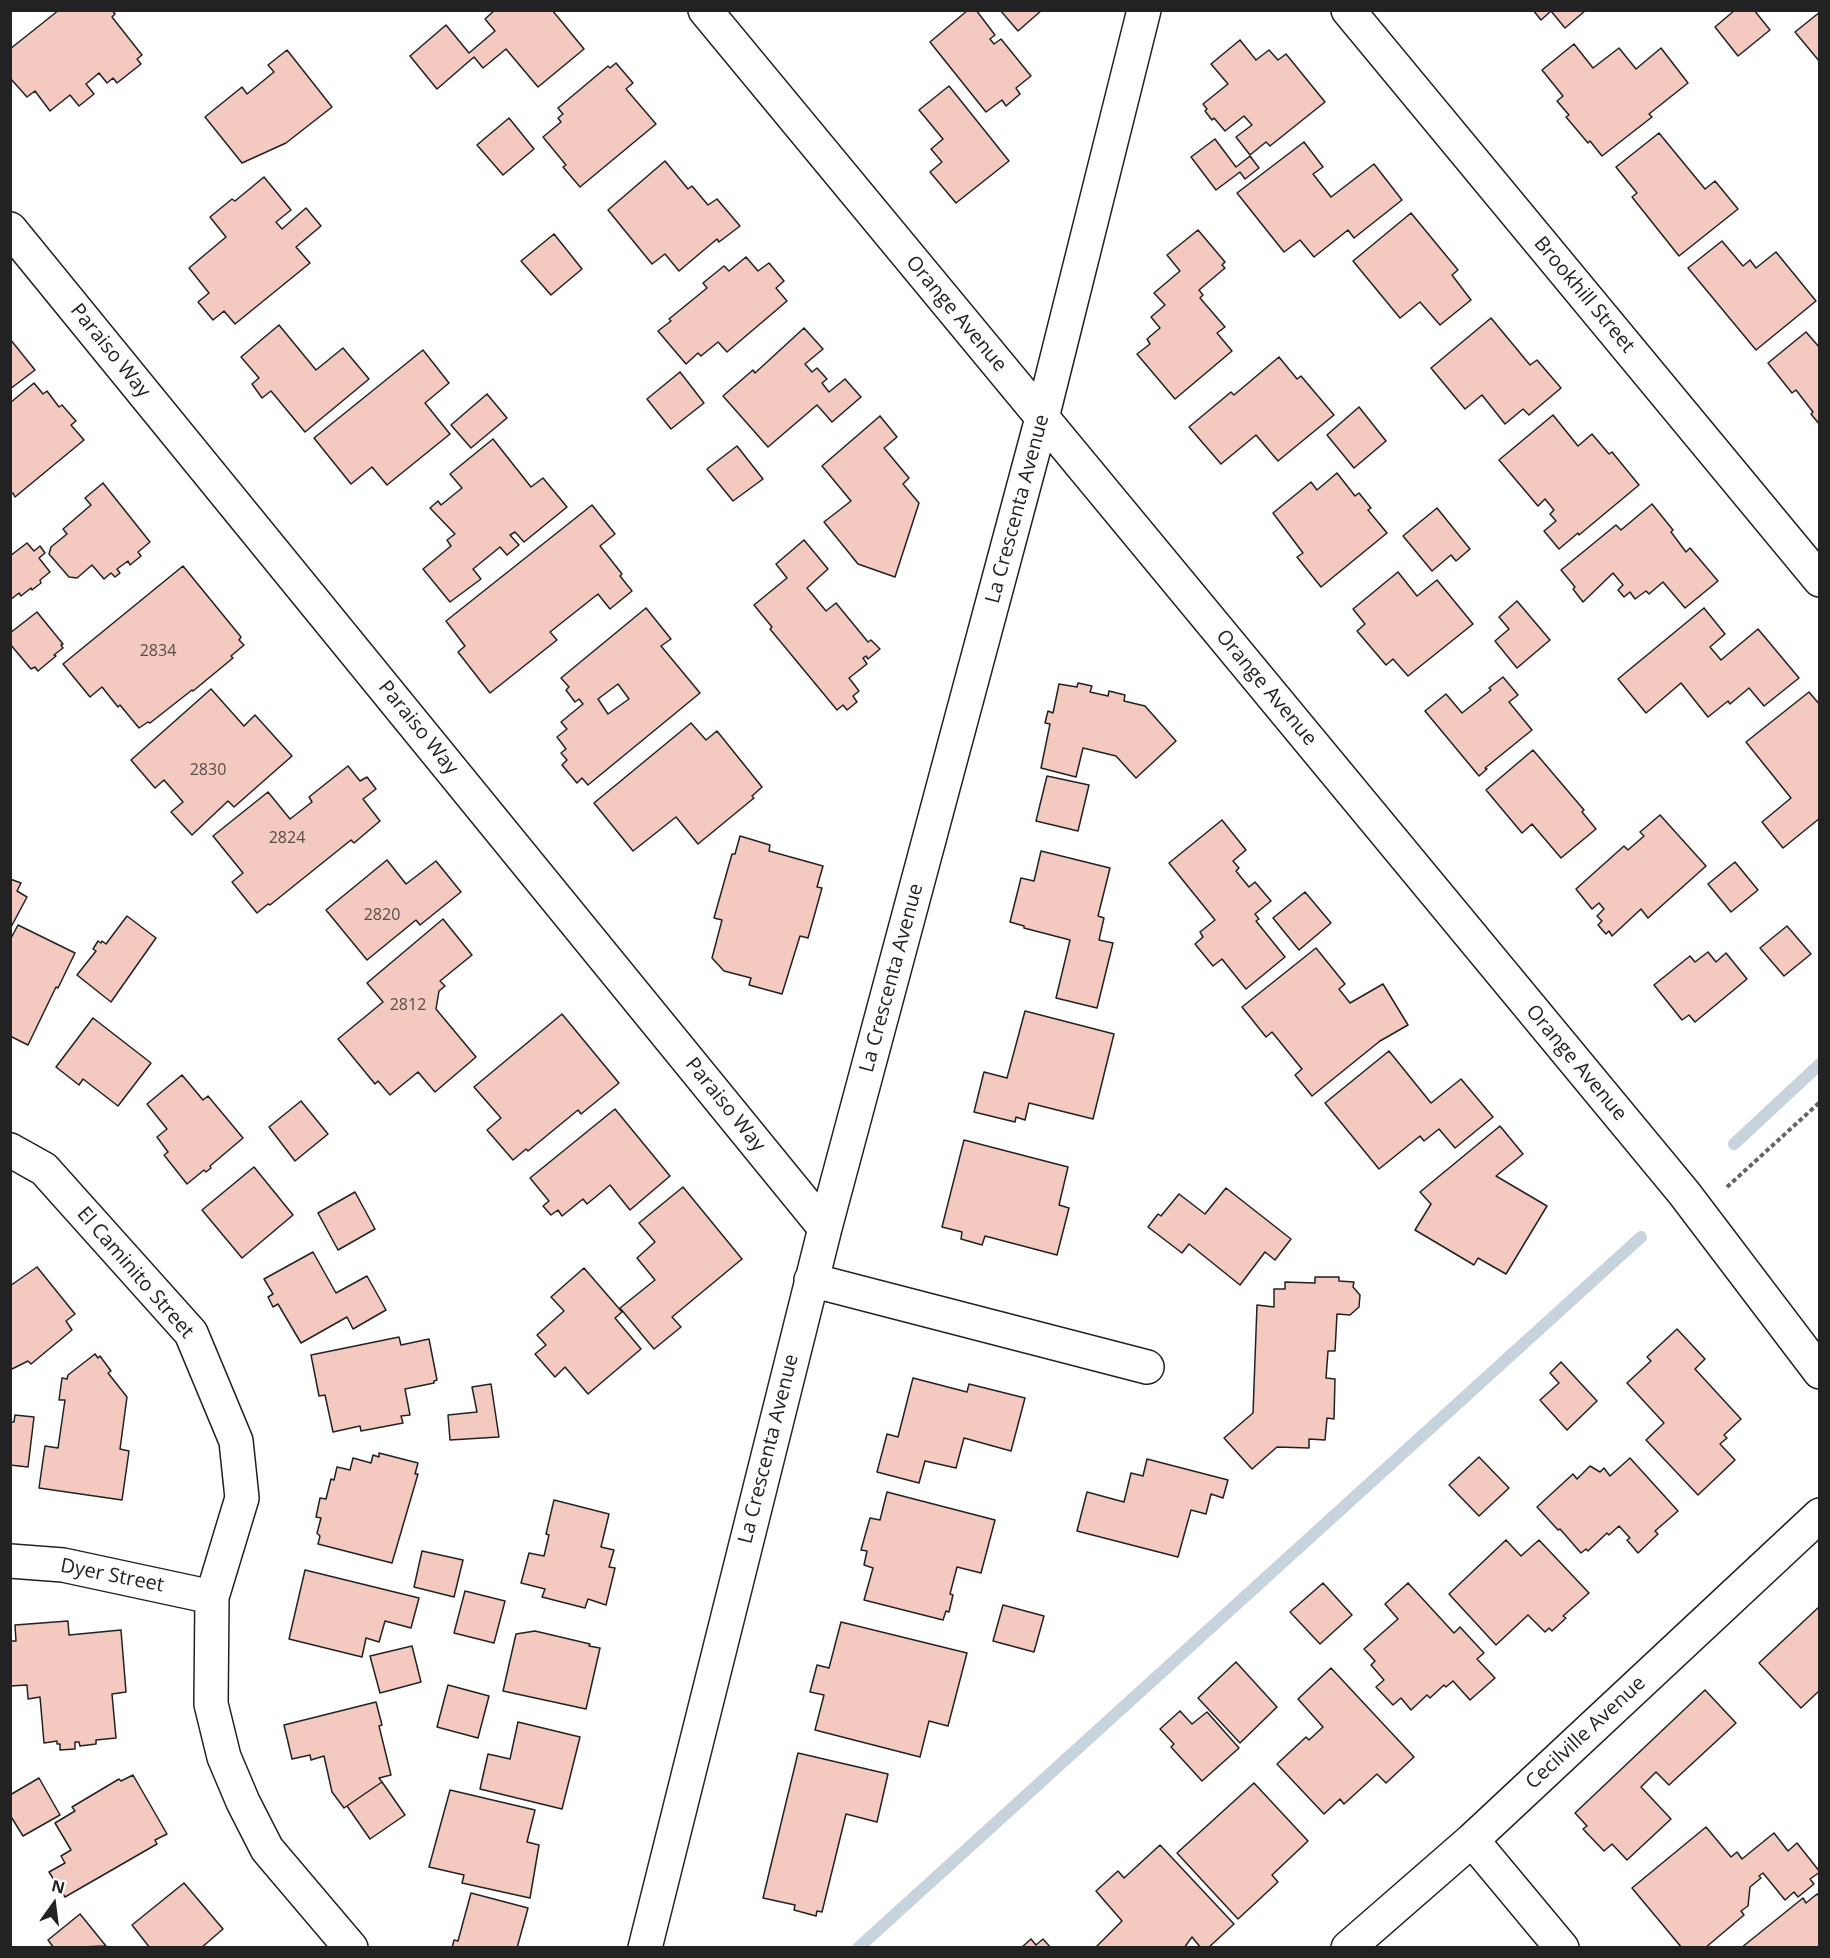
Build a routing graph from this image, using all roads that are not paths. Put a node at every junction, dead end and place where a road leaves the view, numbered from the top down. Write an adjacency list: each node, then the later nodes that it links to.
1 (705, 10): 5 (street, Orange Avenue)
2 (1144, 10): 5 (street, La Crescenta Avenue)
3 (1348, 10): 6 (street, Brookhill Street)
4 (10, 229): 8 (street, Paraiso Way)
5 (1042, 418): 8 (street, La Crescenta Avenue); 11 (street, Orange Avenue)
6 (1820, 580)
7 (10, 1150): 14 (street, El Caminito Street)
8 (825, 1227): 9 (street, La Crescenta Avenue)
9 (812, 1280): 10 (street); 17 (street, La Crescenta Avenue)
10 (1147, 1367)
11 (1820, 1372)
12 (1820, 1515): 15 (street, Cecilville Avenue)
13 (10, 1561): 14 (street, Dyer Street)
14 (212, 1597): 16 (street, El Caminito Street)
15 (1472, 1840): 18 (street, Cecilville Avenue); 19 (street)
16 (351, 1947)
17 (645, 1947)
18 (1348, 1947)
19 (1562, 1947)

